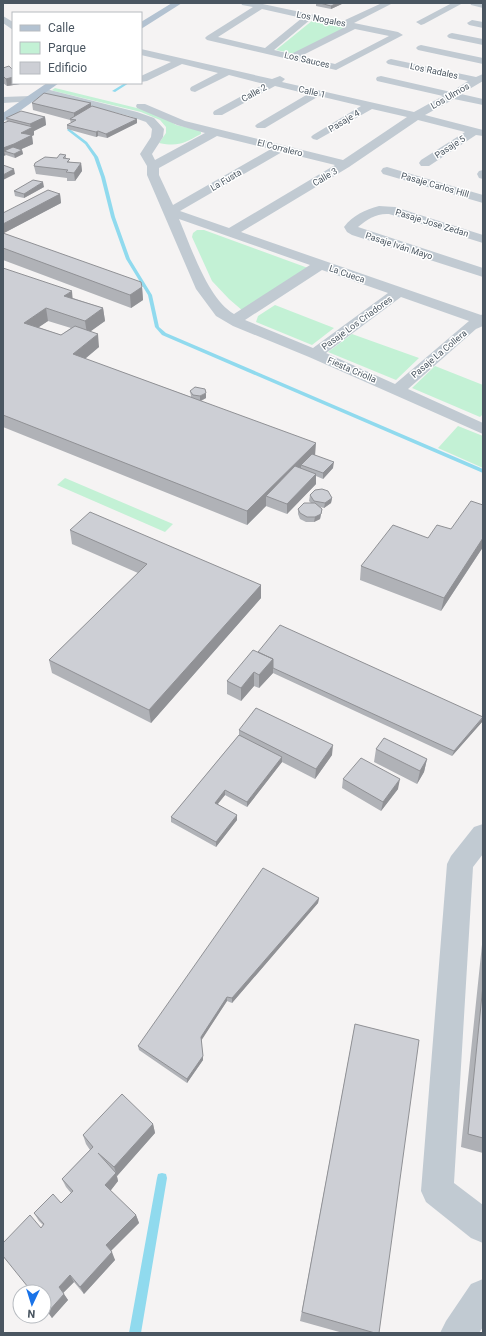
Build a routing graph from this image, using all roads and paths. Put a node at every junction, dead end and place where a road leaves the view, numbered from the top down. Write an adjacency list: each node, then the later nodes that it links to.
1 (178, 3): 12 (main road)
2 (245, 3): 7 (street, Los Nogales)
3 (389, 3): 11 (street)
4 (459, 3): 9 (street)
5 (474, 3): 6 (street)
6 (483, 4)
7 (259, 7): 8 (street, Los Nogales); 19 (street, Los Sauces)
8 (308, 17): 11 (street, Los Nogales); 19 (street)
9 (421, 22)
10 (472, 23): 13 (street)
11 (344, 24): 14 (street, Los Nogales)
12 (142, 25)
13 (483, 25)
14 (354, 26): 15 (street, Los Nogales); 21 (street)
15 (398, 35): 21 (street, Los Sauces)
16 (452, 36): 17 (street)
17 (483, 42)
18 (421, 48): 23 (street)
19 (267, 51): 21 (street, Los Sauces)
20 (142, 52): 22 (street, Calle 1)
21 (292, 57)
22 (181, 61): 25 (street, Calle 1); 28 (street)
23 (483, 61)
24 (391, 62): 27 (street, Los Radales)
25 (228, 72): 30 (street, Calle 1); 32 (street)
26 (290, 74): 30 (street, Calle 2)
27 (480, 78): 35 (street, Los Ulmos)
28 (143, 79)
29 (380, 79): 35 (street)
30 (273, 82): 34 (street, Calle 1); 40 (street, Calle 2)
31 (53, 84): 33 (main road); 44 (street, El Corralero)
32 (195, 89)
33 (42, 91): 36 (main road); 47 (street)
34 (317, 93): 39 (street, Calle 1); 43 (street)
35 (452, 95): 38 (street); 41 (street, Los Ulmos)
36 (31, 99): 37 (street); 42 (main road)
37 (3, 100)
38 (483, 102)
39 (371, 105): 41 (street, Calle 1); 46 (street, Pasaje 4)
40 (218, 113)
41 (416, 116): 45 (street, Calle 1); 51 (street, Calle 3)
42 (3, 118)
43 (262, 126)
44 (215, 132): 48 (street); 49 (street, El Corralero)
45 (478, 132): 50 (street, Pasaje 5)
46 (317, 137)
47 (153, 143): 48 (street); 52 (street)
48 (186, 147): 52 (street)
49 (281, 148): 51 (street, El Corralero); 56 (street, La Fusta)
50 (425, 163)
51 (345, 164): 59 (street, Calle 3)
52 (153, 166): 56 (street)
53 (387, 171): 54 (street, Pasaje Carlos Hill)
54 (483, 199)
55 (382, 209): 60 (street, Pasaje Jose Zedan); 62 (street, Pasaje Iván Mayo)
56 (170, 212): 57 (street, La Cueca); 58 (street)
57 (212, 227): 58 (street, La Cueca); 59 (street, La Cueca)
58 (179, 233): 64 (street)
59 (230, 233): 61 (street, La Cueca)
60 (483, 239)
61 (320, 265): 63 (street, La Cueca); 64 (street)
62 (483, 273)
63 (399, 292): 65 (street, La Cueca); 66 (street, Pasaje Los Criadores)
64 (228, 317): 66 (street, Fiesta Criolla)
65 (483, 320): 67 (street, Pasaje La Collera)
66 (315, 354): 67 (street, Fiesta Criolla)
67 (397, 390): 68 (street, Fiesta Criolla)
68 (483, 429)
69 (483, 835): 70 (street)
70 (483, 1226)
71 (483, 1296): 72 (street)
72 (458, 1333)

